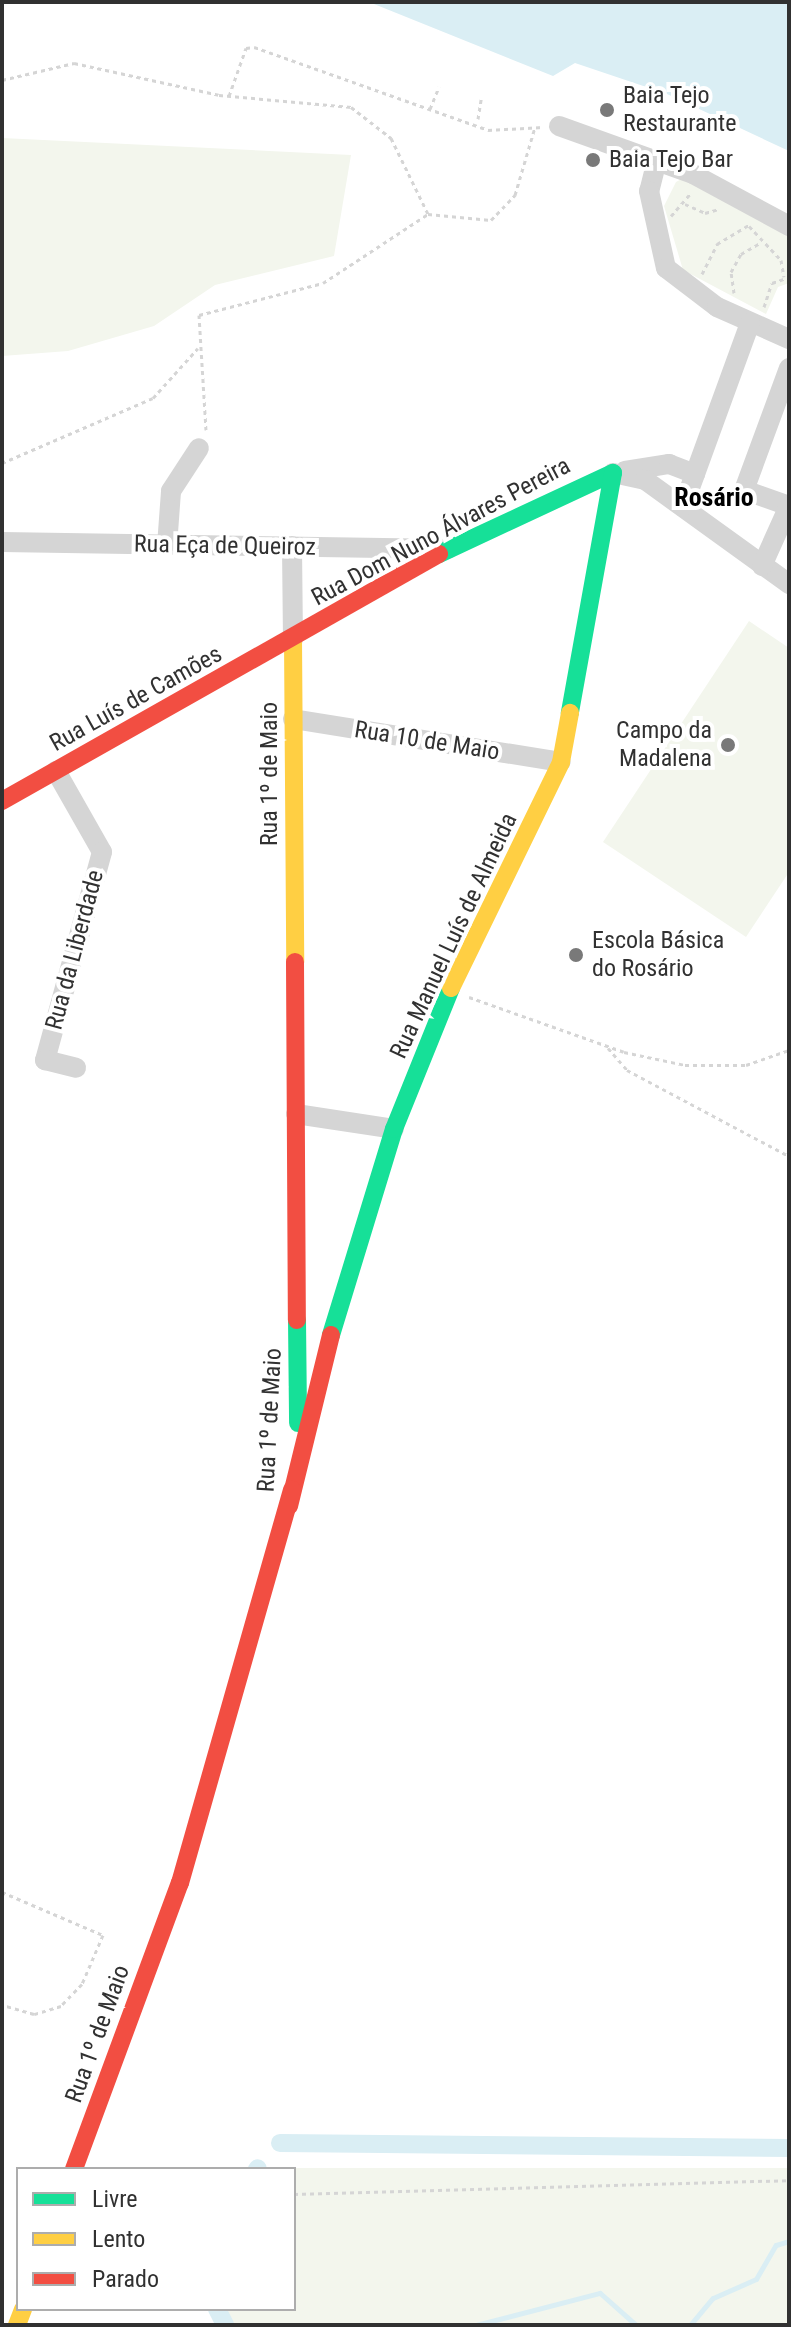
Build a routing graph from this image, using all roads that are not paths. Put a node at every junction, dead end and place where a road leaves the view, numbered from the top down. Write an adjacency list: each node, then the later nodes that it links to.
1 (559, 126): 2 (street)
2 (657, 160): 3 (street); 4 (street)
3 (789, 226)
4 (744, 320): 5 (street); 9 (street)
5 (789, 339)
6 (789, 368): 10 (street)
7 (199, 448): 13 (street)
8 (613, 473): 9 (street); 11 (street); 15 (street, Rua Dom Nuno Álvares Pereira); 20 (street, Rua Manuel Luís de Almeida)
9 (695, 474): 11 (street)
10 (789, 506): 16 (street)
11 (683, 507): 16 (street)
12 (2, 542): 13 (street, Rua Eça de Queiroz)
13 (167, 546): 14 (street, Rua Eça de Queiroz)
14 (292, 546): 15 (street, Rua Eça de Queiroz); 18 (street)
15 (448, 549): 18 (street, Rua Dom Nuno Álvares Pereira)
16 (762, 566): 17 (street)
17 (789, 584)
18 (293, 639): 19 (street, Rua 1º de Maio); 21 (street, Rua Luís de Camões)
19 (293, 719): 20 (street, Rua 10 de Maio); 24 (street, Rua 1º de Maio)
20 (561, 762): 25 (street, Rua Manuel Luís de Almeida)
21 (56, 771): 22 (street, Rua Luís de Camões); 23 (street, Rua da Liberdade)
22 (2, 801)
23 (76, 1068)
24 (296, 1114): 25 (street); 26 (street, Rua 1º de Maio)
25 (394, 1129): 27 (street, Rua Manuel Luís de Almeida)
26 (298, 1331): 27 (street); 28 (street, Rua 1º de Maio)
27 (331, 1332): 28 (street, Rua Manuel Luís de Almeida)
28 (289, 1506): 29 (street, Rua 1º de Maio)
29 (75, 2167)

